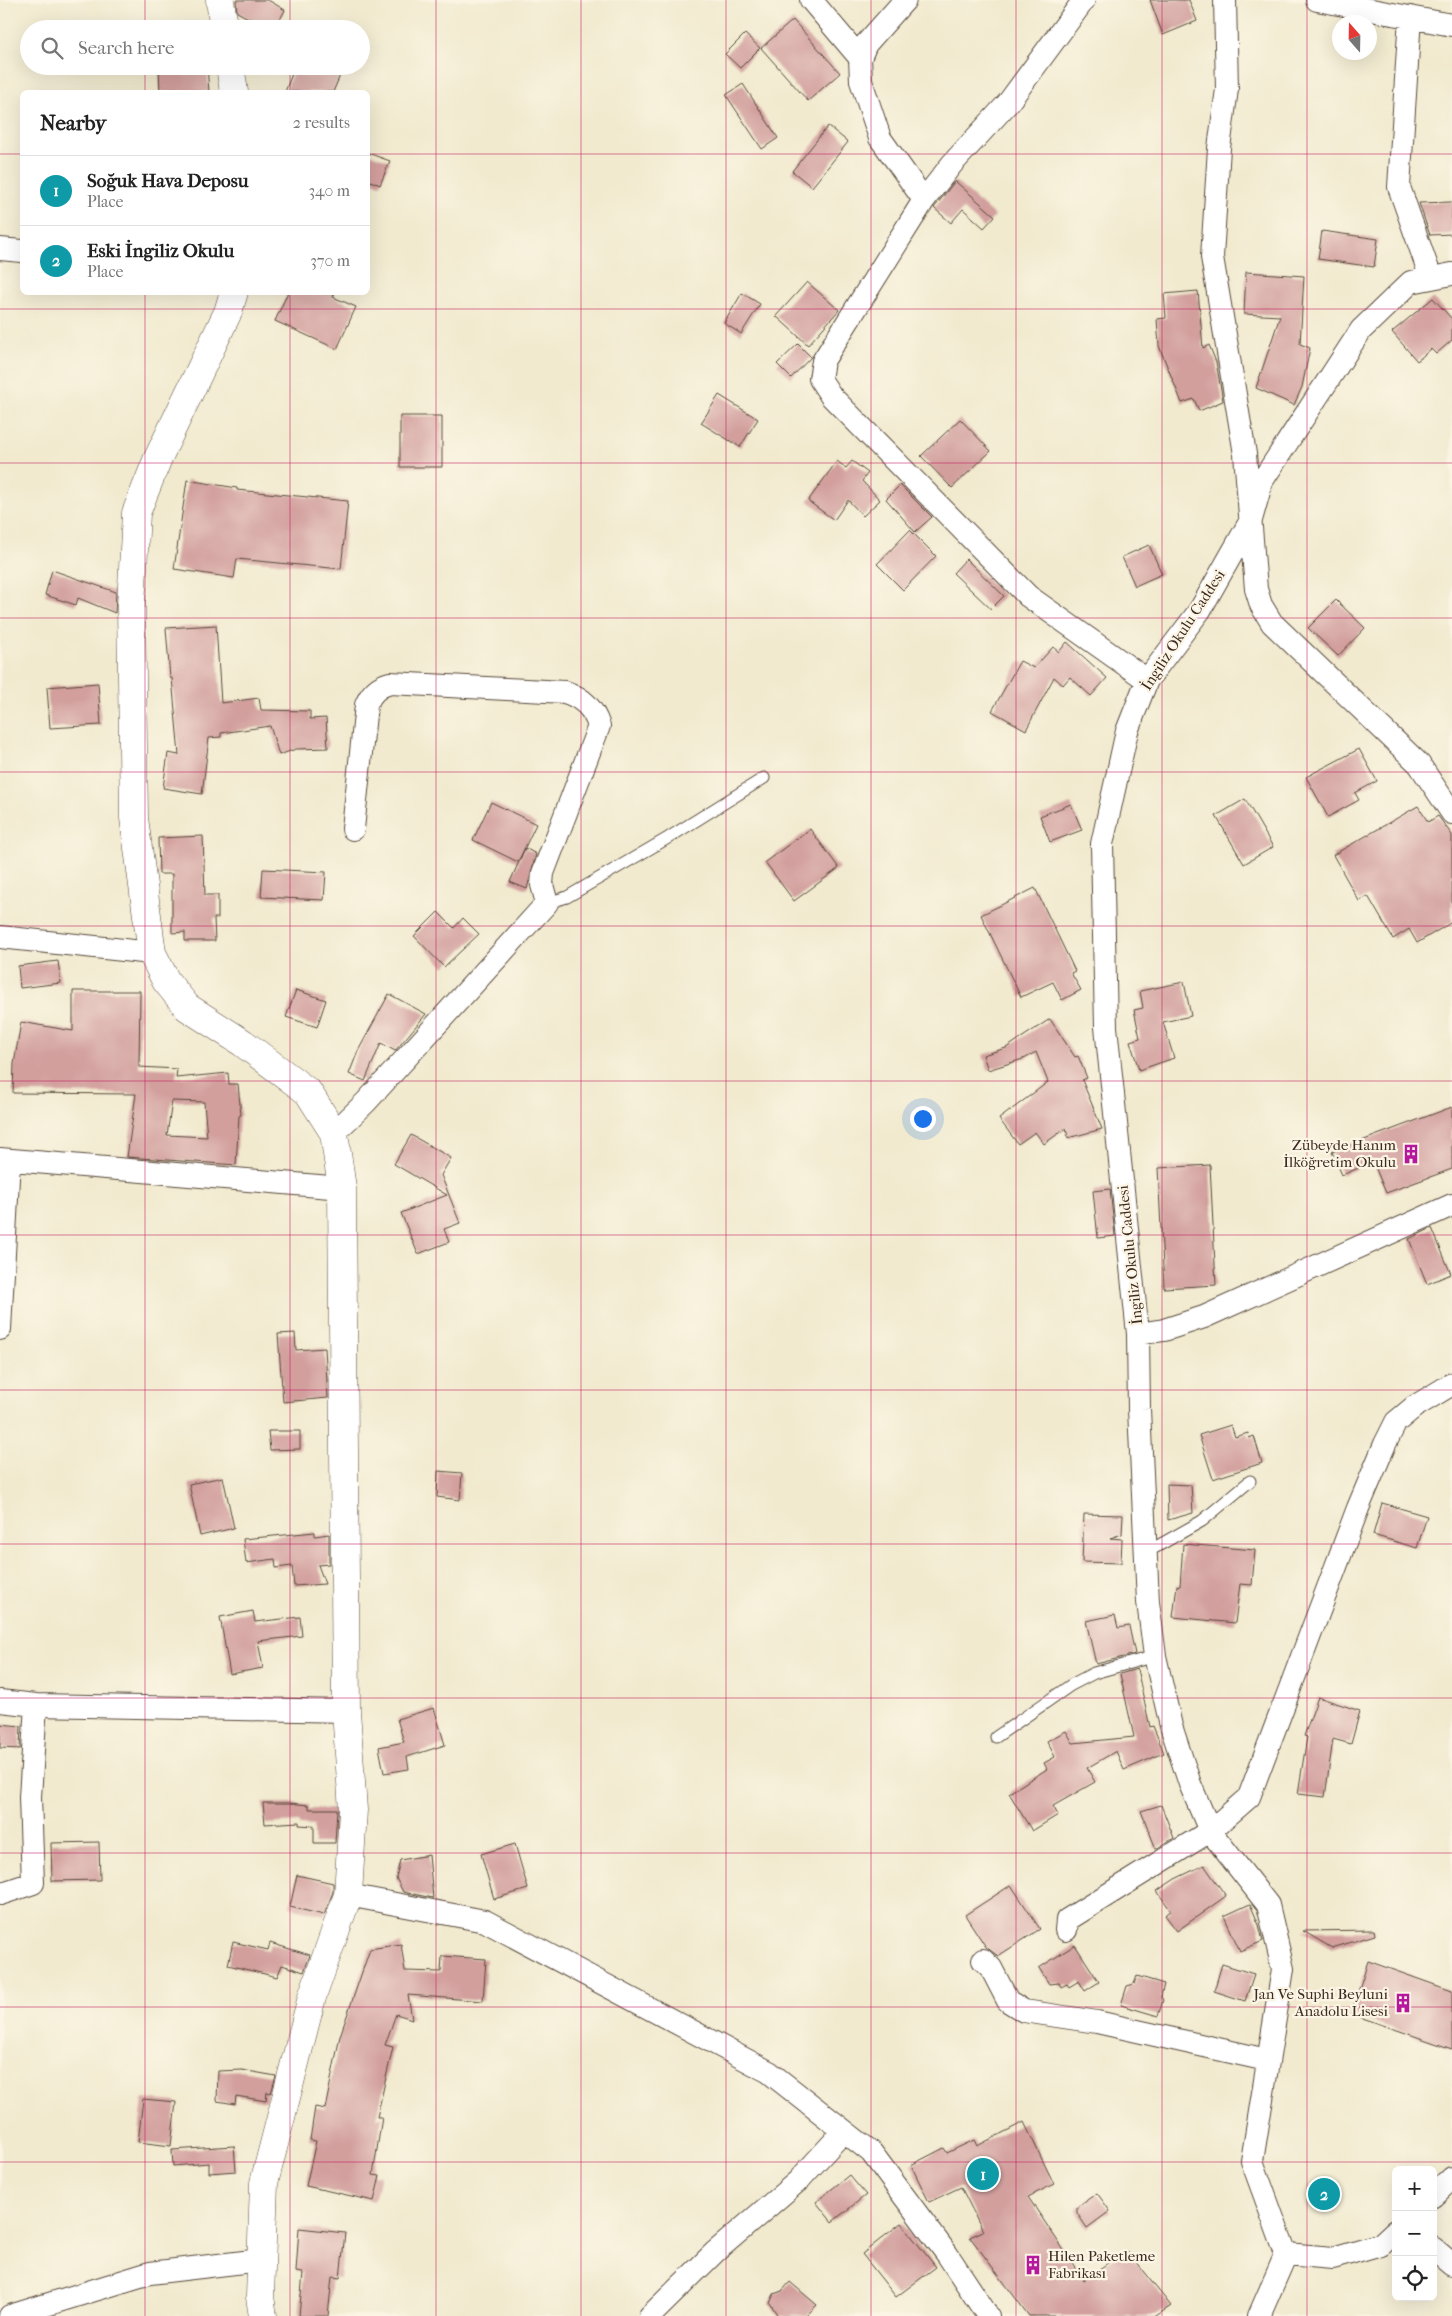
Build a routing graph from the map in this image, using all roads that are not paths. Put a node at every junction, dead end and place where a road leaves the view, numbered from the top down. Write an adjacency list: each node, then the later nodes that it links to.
1 (220, 0): 8 (street)
2 (811, 0): 10 (street)
3 (905, 0): 10 (street)
4 (1084, 0): 13 (street)
5 (1226, 0): 18 (street)
6 (1317, 0): 7 (street)
7 (1410, 17): 9 (street); 16 (street)
8 (223, 20)
9 (1452, 25)
10 (860, 58): 13 (street)
11 (231, 75): 12 (street)
12 (234, 90)
13 (924, 200): 19 (street)
14 (0, 250): 15 (street)
15 (20, 252)
16 (1442, 276): 18 (street, İngiliz Okulu Caddesi)
17 (233, 295): 25 (street)
18 (1251, 520): 19 (street, İngiliz Okulu Caddesi); 21 (street)
19 (1147, 680): 31 (street, İngiliz Okulu Caddesi)
20 (764, 778): 23 (lane)
21 (1452, 813)
22 (353, 829): 23 (street)
23 (548, 903): 26 (street)
24 (0, 937): 25 (street)
25 (152, 953): 26 (street)
26 (334, 1134): 28 (street)
27 (4, 1160): 28 (street); 30 (street)
28 (342, 1188): 38 (street)
29 (1452, 1205): 31 (street)
30 (0, 1329)
31 (1138, 1334): 34 (street, İngiliz Okulu Caddesi)
32 (1452, 1384): 40 (street)
33 (1250, 1481): 34 (lane)
34 (1147, 1552): 35 (street, İngiliz Okulu Caddesi)
35 (1155, 1656): 39 (lane); 40 (street, İngiliz Okulu Caddesi)
36 (0, 1701): 37 (street)
37 (36, 1705): 38 (street); 41 (street)
38 (346, 1711): 42 (street)
39 (996, 1737)
40 (1210, 1831): 43 (street); 45 (street, İngiliz Okulu Caddesi)
41 (0, 1894)
42 (348, 1895): 46 (street); 52 (street)
43 (1066, 1930)
44 (983, 1960): 45 (street)
45 (1267, 2060): 51 (street, İngiliz Okulu Caddesi)
46 (844, 2131): 56 (street); 57 (street)
47 (1452, 2178): 48 (street)
48 (1437, 2192)
49 (1392, 2234): 51 (street)
50 (1437, 2251): 53 (street)
51 (1286, 2254): 58 (street)
52 (261, 2260): 54 (street); 55 (street)
53 (1452, 2264)
54 (10, 2316)
55 (263, 2316)
56 (650, 2316)
57 (988, 2316)
58 (1260, 2316)

